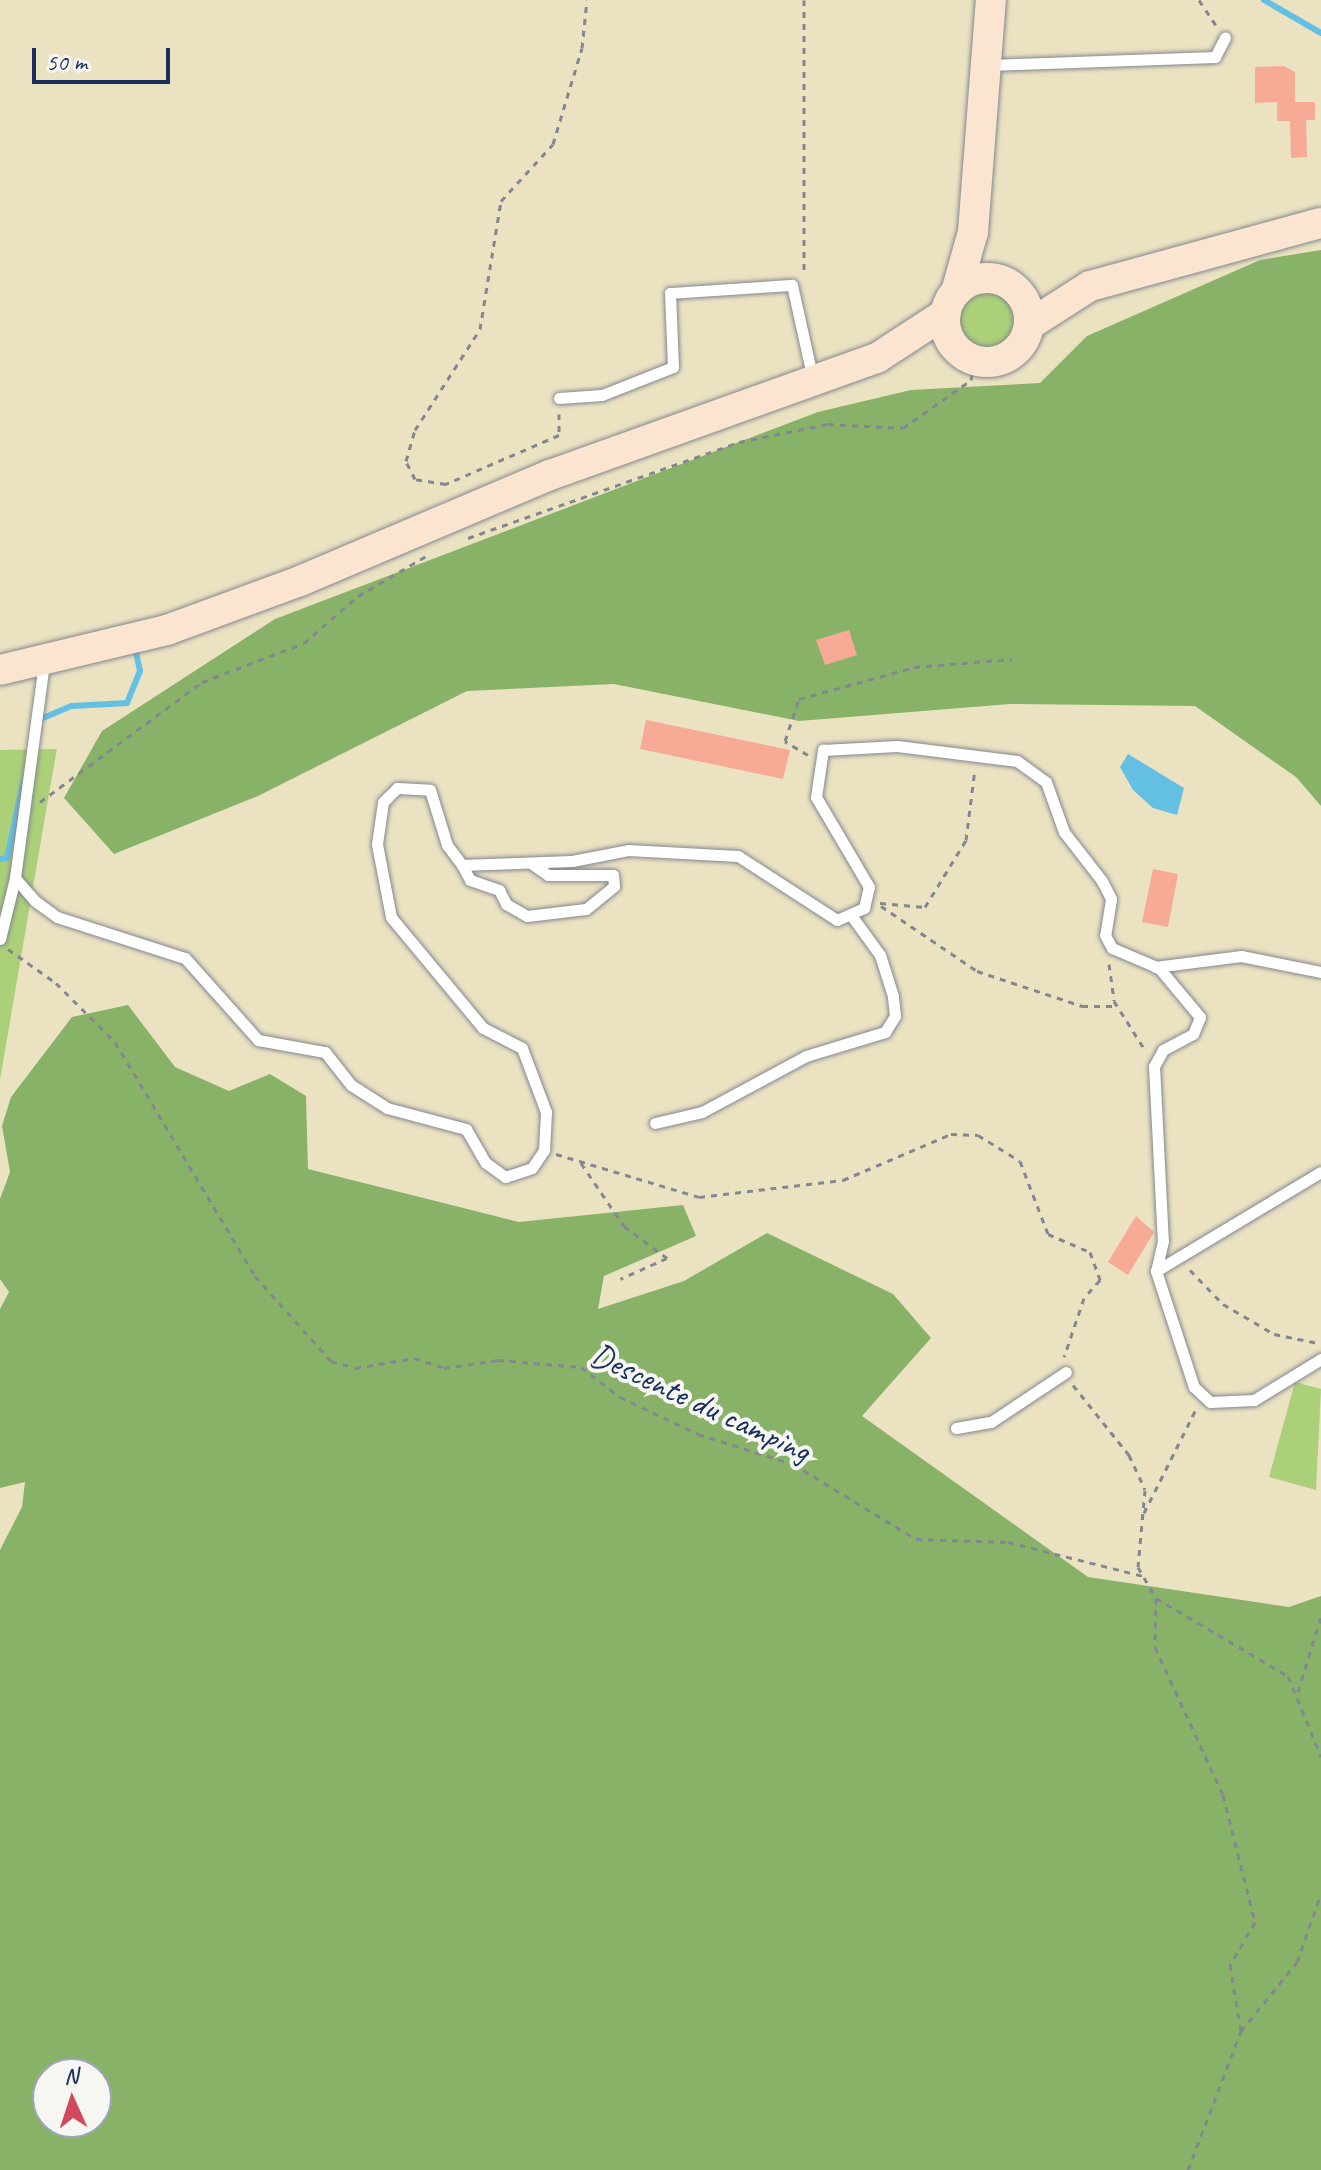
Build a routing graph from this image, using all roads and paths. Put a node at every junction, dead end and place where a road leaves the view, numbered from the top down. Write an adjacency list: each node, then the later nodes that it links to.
1 (587, 0): 17 (path)
2 (804, 0): 10 (path)
3 (991, 0): 6 (main road)
4 (1199, 0): 5 (path)
5 (1225, 37): 6 (lane)
6 (988, 65): 8 (main road)
7 (1321, 223): 11 (main road)
8 (973, 232): 9 (main road); 12 (main road)
9 (1005, 284): 11 (main road); 12 (main road); 13 (main road)
10 (792, 285): 16 (lane); 17 (lane)
11 (1090, 286): 13 (main road)
12 (951, 303): 14 (main road); 15 (main road)
13 (1029, 325): 14 (main road)
14 (966, 356): 15 (main road); 18 (path)
15 (877, 358): 16 (main road)
16 (813, 380): 21 (main road)
17 (559, 398)
18 (451, 544)
19 (437, 550): 25 (path)
20 (1012, 659): 24 (path)
21 (44, 663): 22 (main road); 25 (lane)
22 (0, 670)
23 (977, 754): 24 (lane); 30 (path); 33 (lane)
24 (819, 761): 29 (lane)
25 (22, 826): 28 (lane)
26 (531, 863): 27 (lane); 27 (lane); 31 (lane)
27 (462, 865): 39 (lane)
28 (15, 878): 32 (lane); 39 (lane)
29 (865, 901): 30 (path); 31 (lane)
30 (878, 903): 36 (path)
31 (853, 918): 38 (lane)
32 (0, 941): 51 (path, Descente du camping)
33 (1112, 948): 34 (lane); 36 (path)
34 (1155, 967): 35 (lane); 37 (lane)
35 (1321, 972)
36 (1117, 1006): 37 (path)
37 (1154, 1066): 43 (lane)
38 (655, 1123)
39 (544, 1150): 40 (path)
40 (581, 1163): 44 (path); 47 (path)
41 (1321, 1172): 42 (lane)
42 (1180, 1257): 43 (lane); 45 (path)
43 (1156, 1271): 48 (lane)
44 (620, 1279)
45 (1321, 1344)
46 (1321, 1359): 48 (lane)
47 (1066, 1372): 49 (lane); 50 (path)
48 (1202, 1395): 50 (path)
49 (956, 1428)
50 (1143, 1516): 51 (path)
51 (1143, 1576): 52 (path)
52 (1156, 1598): 54 (path); 57 (path)
53 (1321, 1617): 54 (path)
54 (1298, 1692): 55 (path)
55 (1321, 1756)
56 (1321, 1894): 57 (path)
57 (1241, 2031): 58 (path)
58 (1188, 2170)

